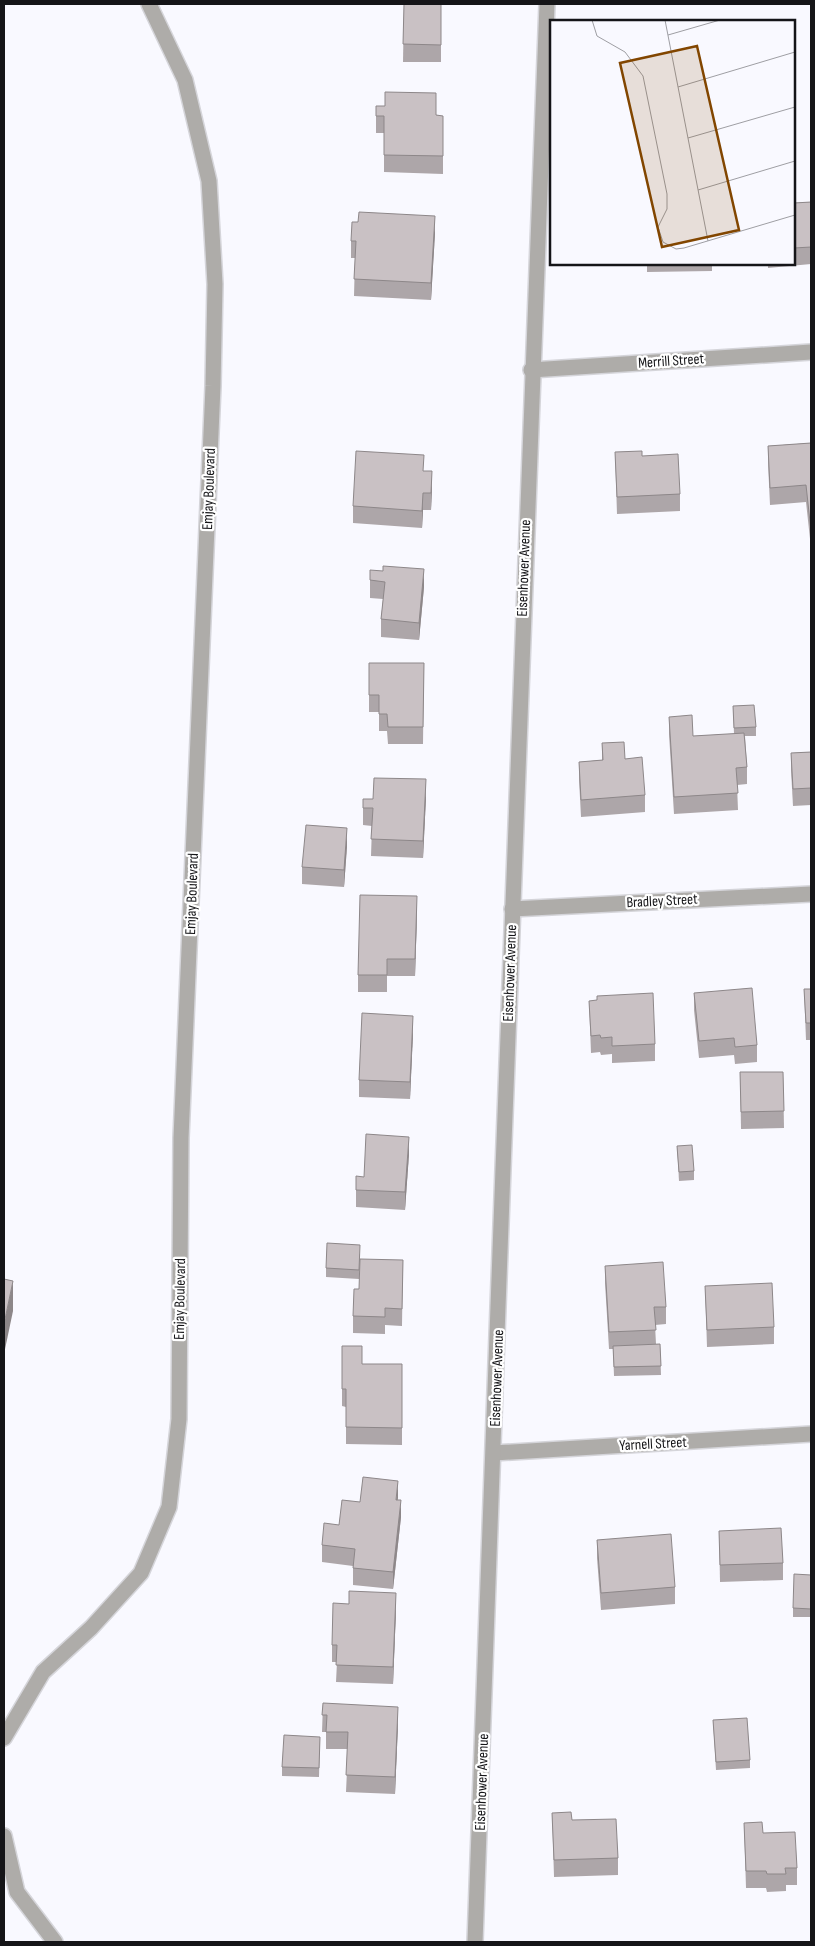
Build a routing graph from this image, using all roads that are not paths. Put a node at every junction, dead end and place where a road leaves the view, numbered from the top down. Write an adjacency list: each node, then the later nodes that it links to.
1 (149, 4): 9 (street, Emjay Boulevard)
2 (547, 4): 4 (street, Eisenhower Avenue)
3 (811, 352): 4 (street, Merrill Street)
4 (531, 370): 6 (street, Eisenhower Avenue)
5 (811, 894): 6 (street, Bradley Street)
6 (512, 908): 8 (street, Eisenhower Avenue)
7 (811, 1434): 8 (street, Yarnell Street)
8 (494, 1453): 12 (street, Eisenhower Avenue)
9 (4, 1738)
10 (4, 1836): 11 (street)
11 (56, 1942)
12 (475, 1942)

